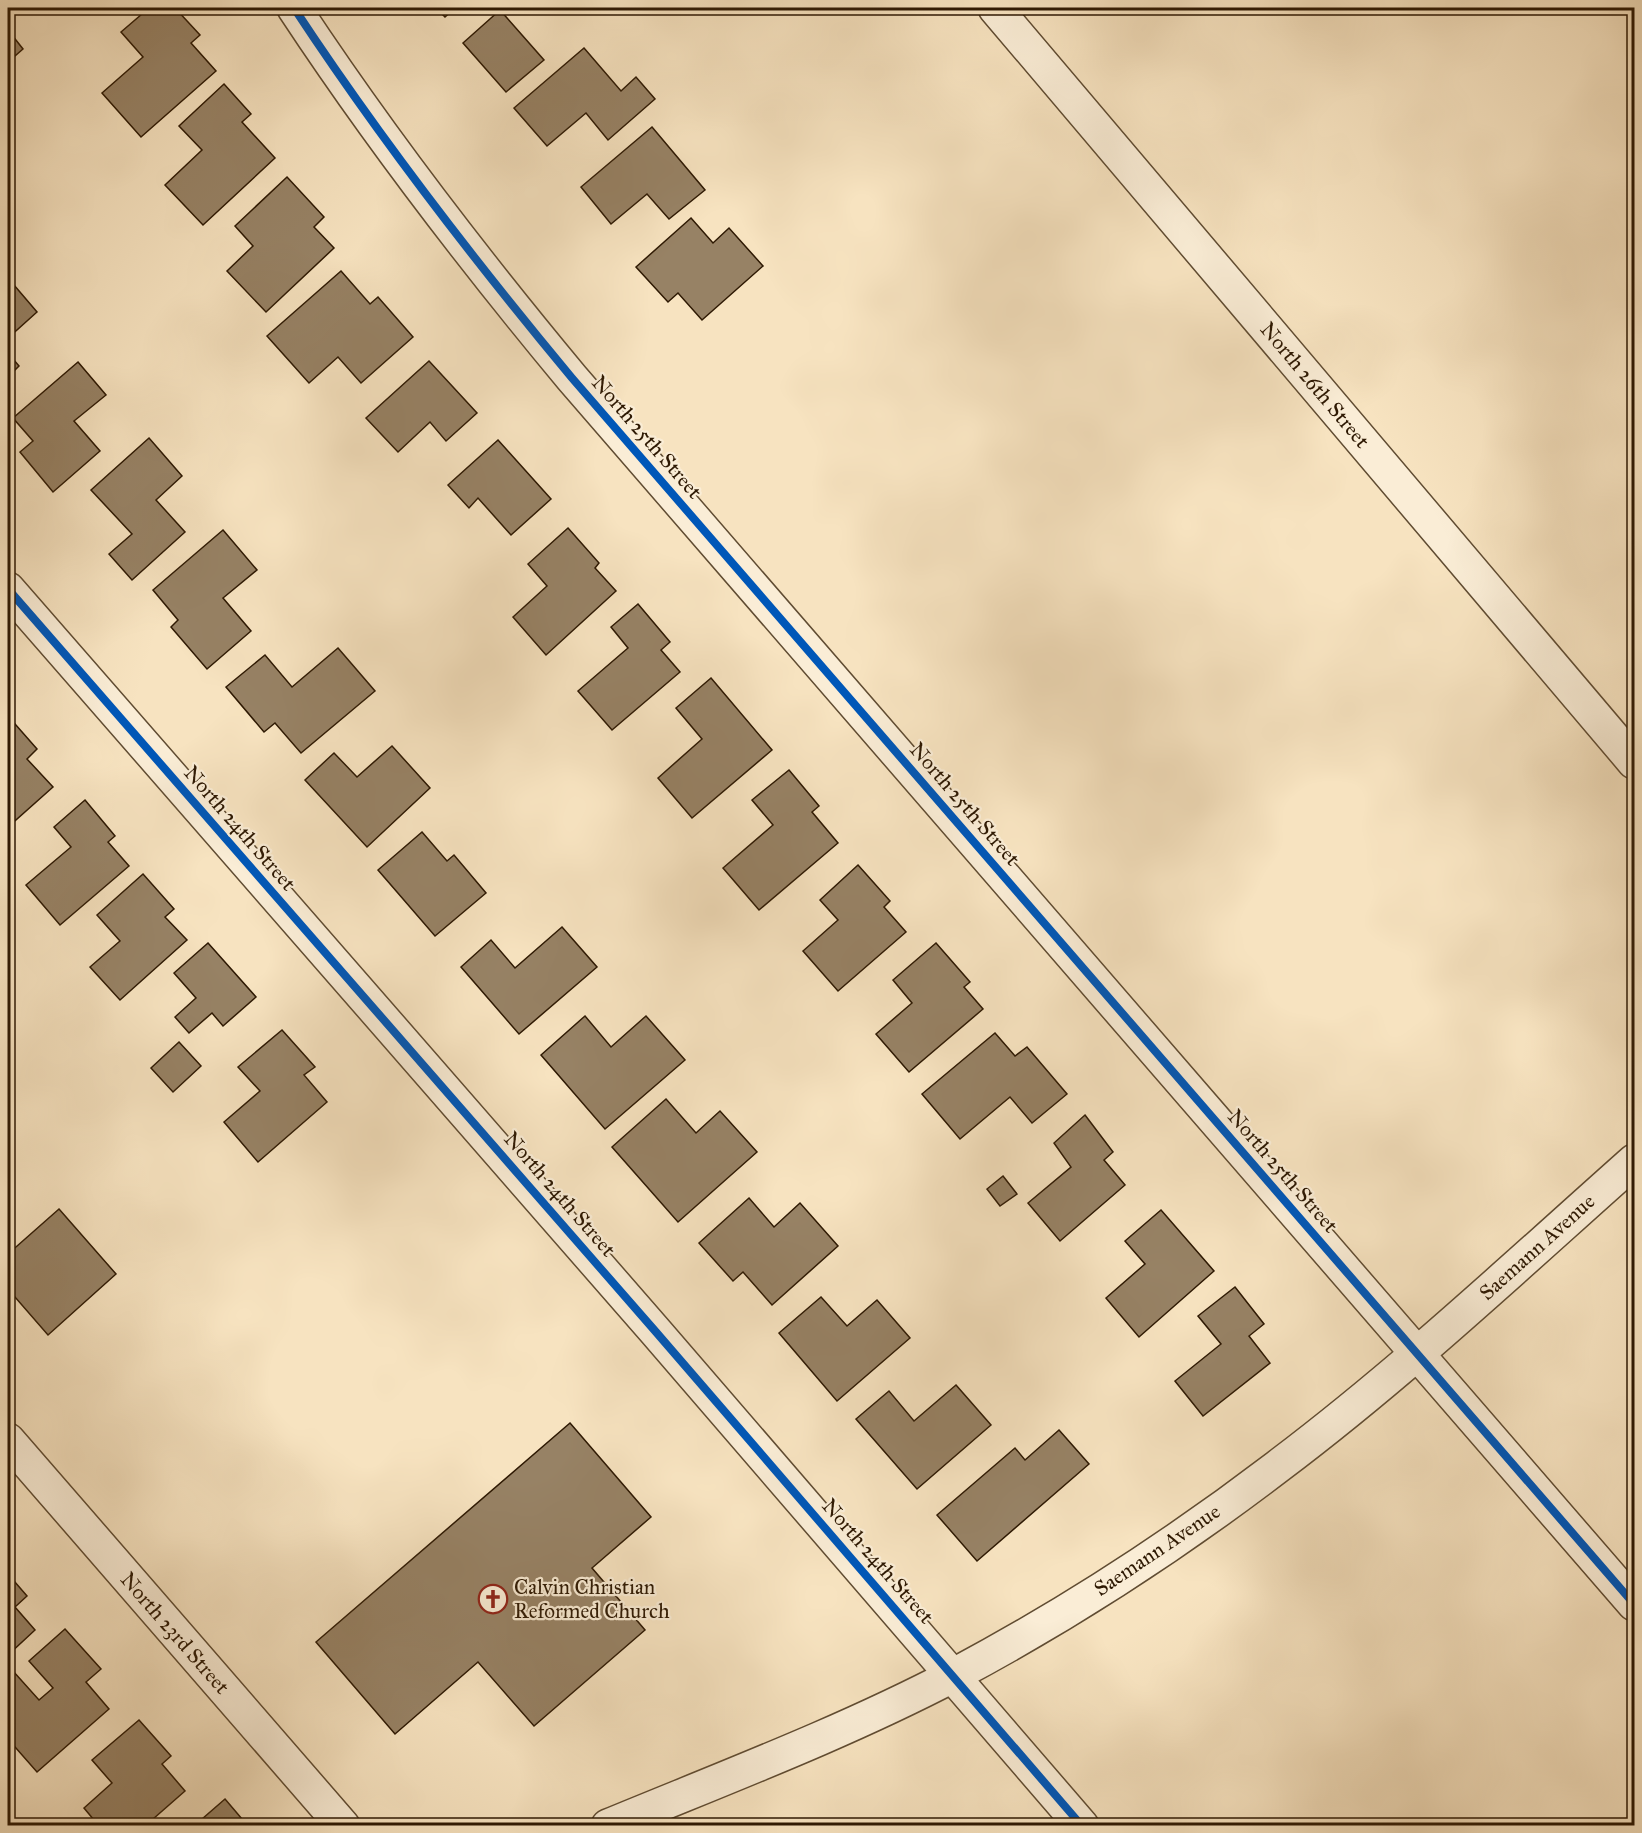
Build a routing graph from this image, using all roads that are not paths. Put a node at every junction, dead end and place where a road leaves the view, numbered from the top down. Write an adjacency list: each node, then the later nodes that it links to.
1 (294, 8): 6 (street, North 25th Street)
2 (997, 8): 4 (street, North 26th Street)
3 (8, 590): 9 (street, North 24th Street)
4 (1635, 762)
5 (1635, 1161): 6 (street, Saemann Avenue)
6 (1417, 1353): 8 (street, North 25th Street); 9 (street, Saemann Avenue)
7 (8, 1440): 10 (street, North 23rd Street)
8 (1635, 1604)
9 (953, 1675): 11 (street, Saemann Avenue); 12 (street, North 24th Street)
10 (343, 1826)
11 (608, 1826)
12 (1082, 1826)

